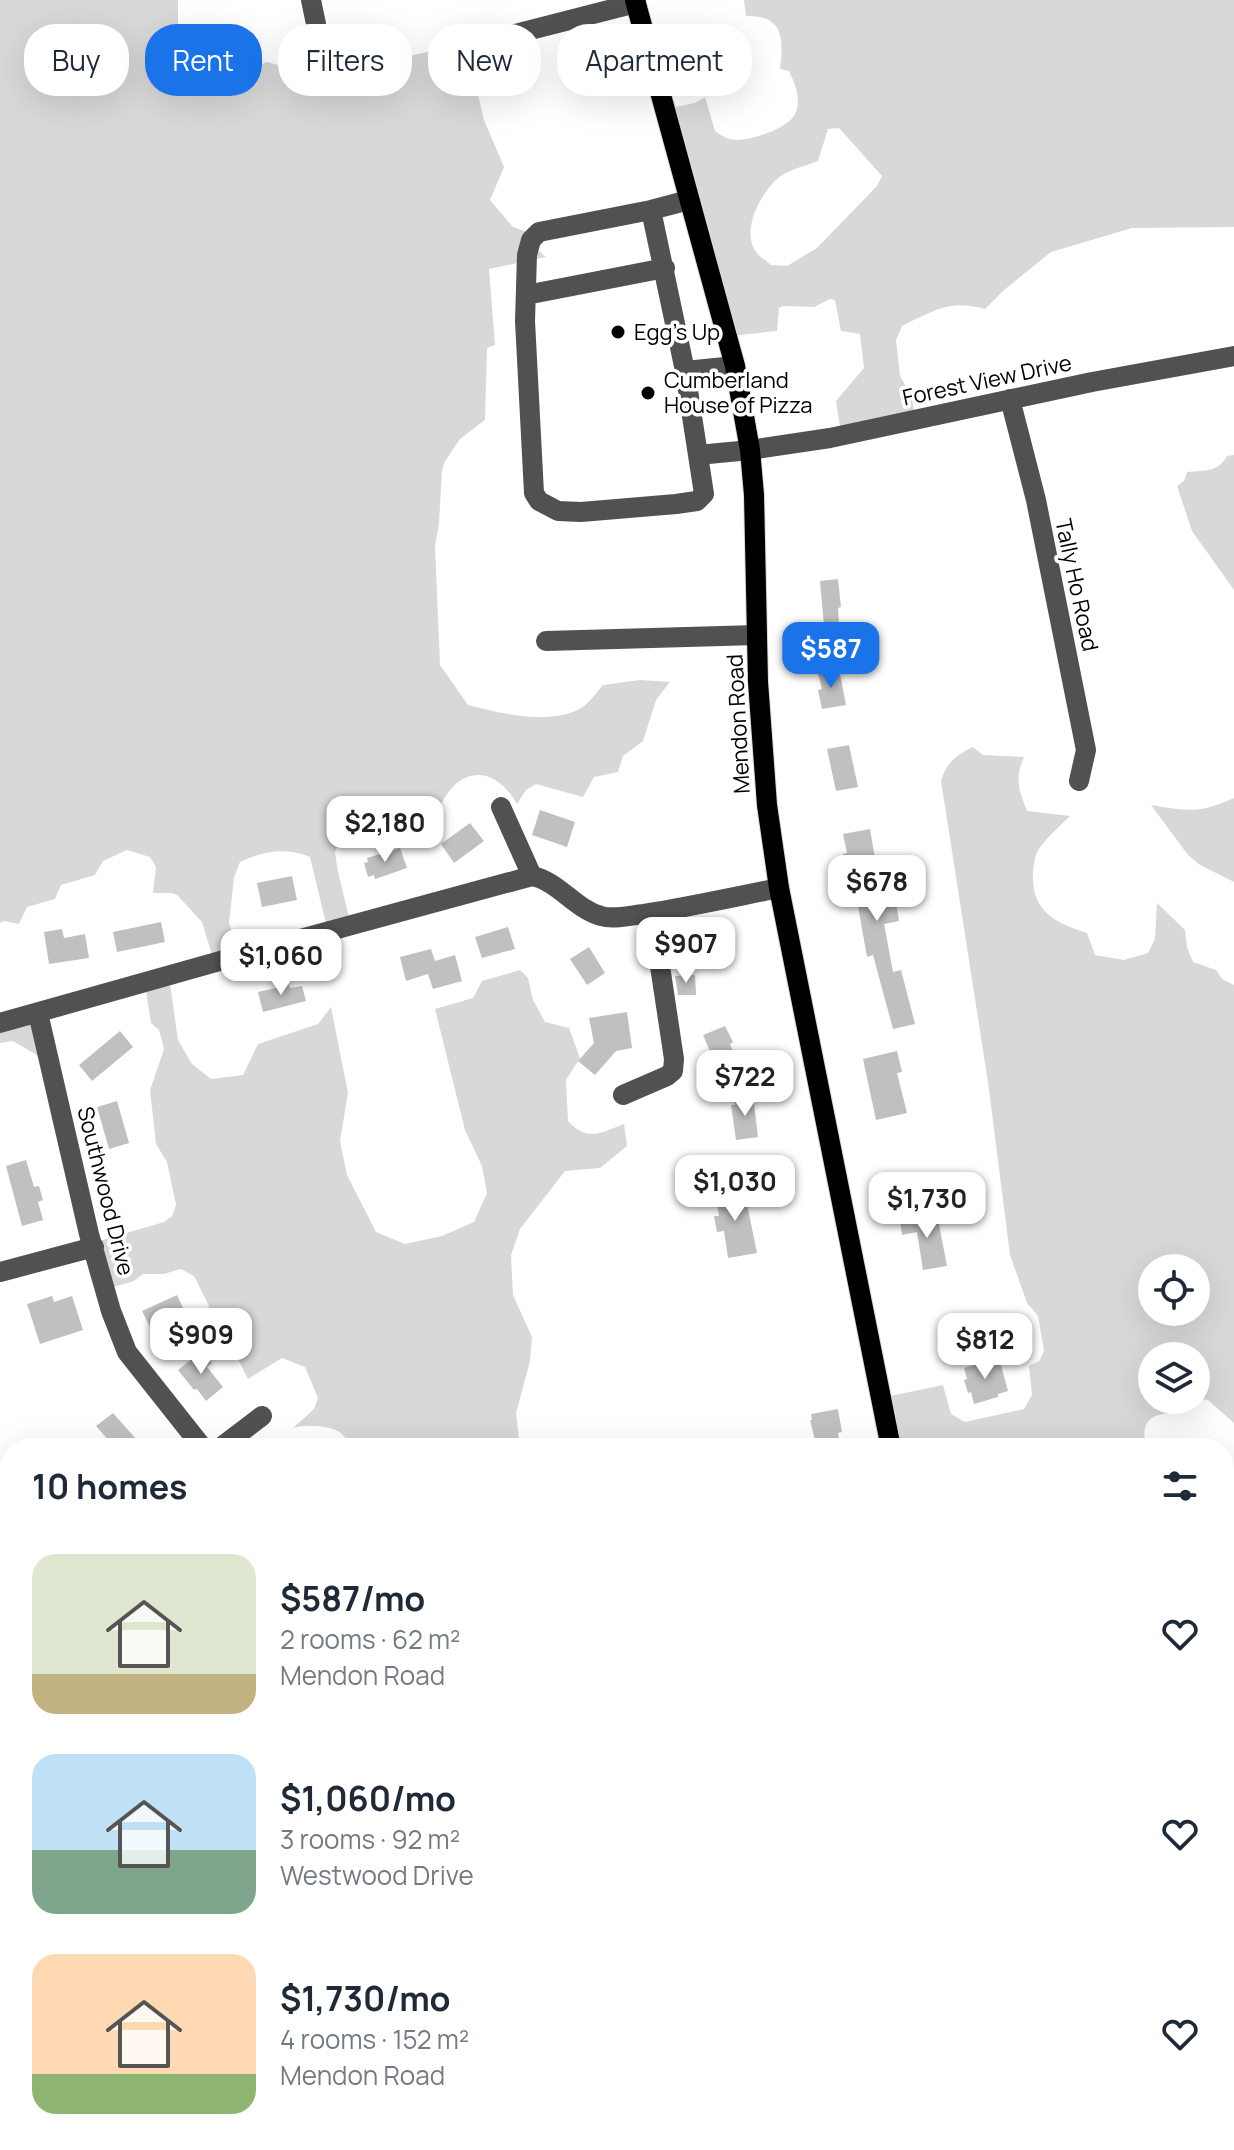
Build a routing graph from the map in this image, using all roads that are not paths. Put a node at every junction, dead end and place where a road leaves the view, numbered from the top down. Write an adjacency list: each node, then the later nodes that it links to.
1 (311, 0): 3 (street)
2 (635, 2): 4 (street); 5 (main road, Mendon Road)
3 (316, 24)
4 (541, 27)
5 (689, 200): 6 (street); 10 (main road, Mendon Road)
6 (651, 210): 7 (street); 8 (street)
7 (665, 268): 8 (street); 11 (street)
8 (526, 295): 14 (street)
9 (1234, 356): 12 (street, Forest View Drive)
10 (735, 366): 11 (street); 13 (main road, Mendon Road)
11 (685, 371): 14 (street)
12 (1010, 399): 13 (street, Forest View Drive); 17 (street, Tally Ho Road)
13 (750, 450): 14 (street, Forest View Drive); 15 (main road, Mendon Road)
14 (698, 455)
15 (757, 635): 16 (street); 20 (main road, Mendon Road)
16 (546, 641)
17 (1079, 781)
18 (501, 807): 19 (street)
19 (532, 876): 21 (street); 22 (street)
20 (779, 888): 21 (street); 30 (main road, Mendon Road)
21 (652, 913): 24 (street)
22 (38, 1013): 23 (street); 25 (street, Southwood Drive)
23 (0, 1023)
24 (623, 1095)
25 (94, 1247): 26 (street); 28 (street, Southwood Drive)
26 (0, 1272)
27 (262, 1416): 29 (street)
28 (195, 1438)
29 (233, 1438)
30 (889, 1438)

